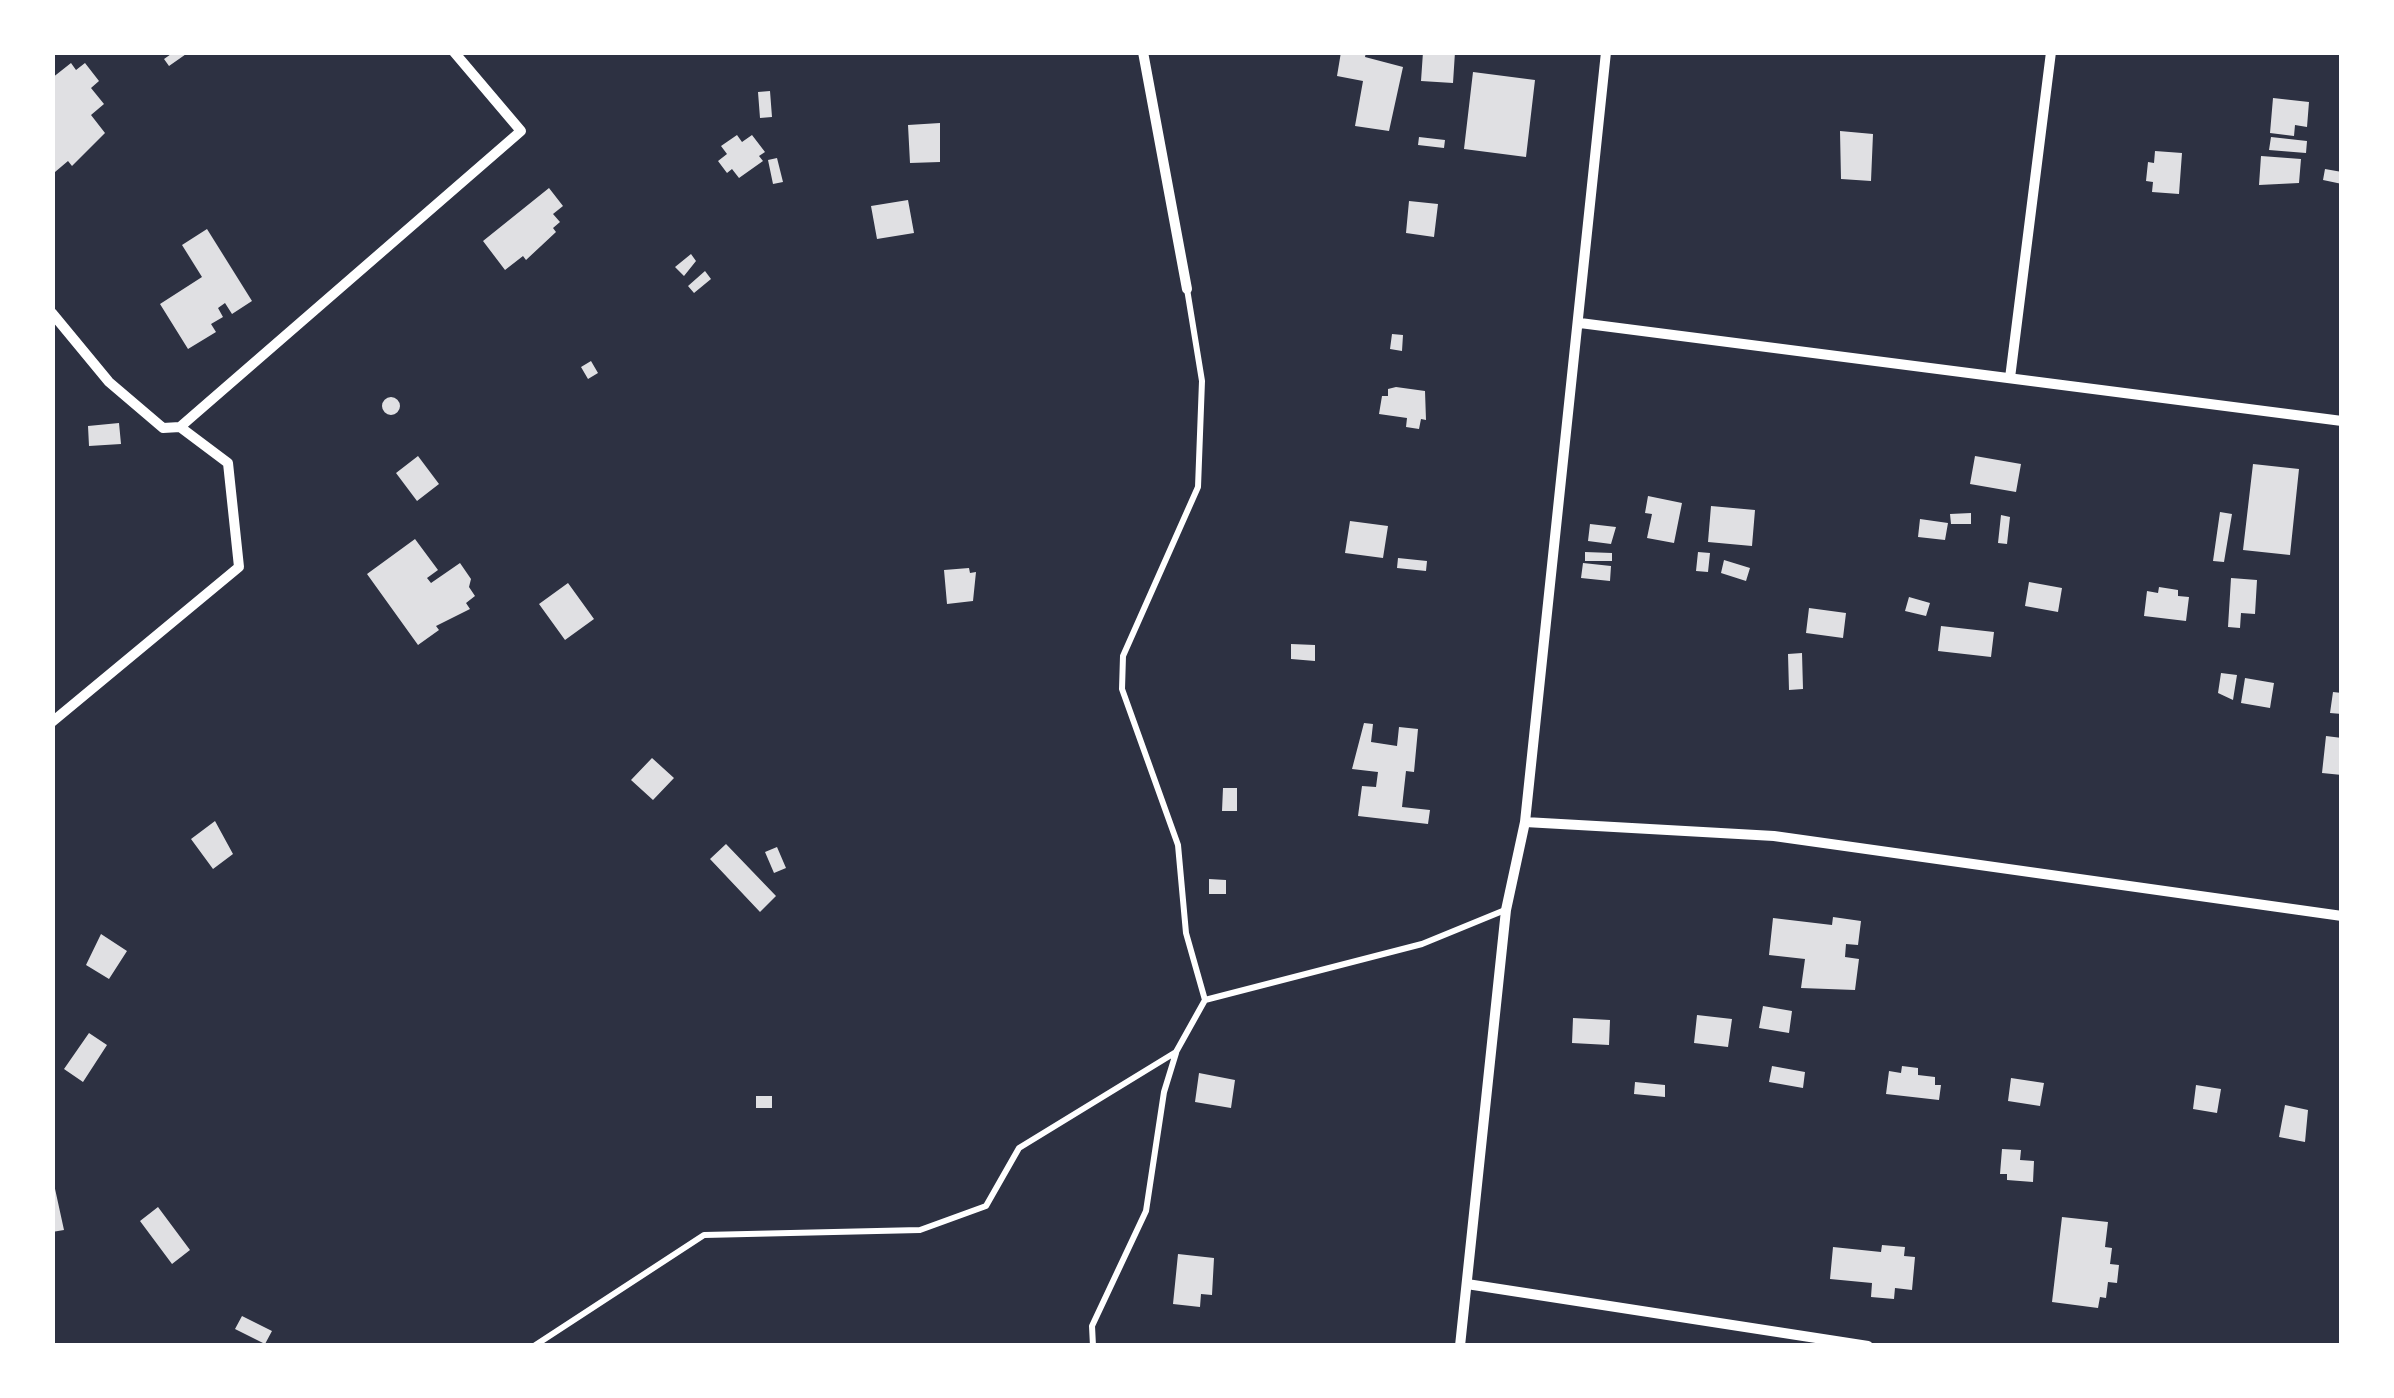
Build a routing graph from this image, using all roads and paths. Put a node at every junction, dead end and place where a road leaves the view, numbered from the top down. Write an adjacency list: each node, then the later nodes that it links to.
1 (454, 52): 10 (street)
2 (1144, 52): 5 (street)
3 (1606, 52): 7 (street)
4 (2051, 52): 8 (street)
5 (1188, 289): 15 (lane)
6 (52, 313): 10 (street)
7 (1580, 323): 8 (street); 12 (street)
8 (2010, 378): 9 (street)
9 (2342, 421)
10 (180, 427): 11 (street)
11 (52, 722)
12 (1525, 822): 13 (street); 14 (street)
13 (1506, 910): 15 (lane); 17 (street)
14 (2342, 916)
15 (1205, 1000): 16 (lane)
16 (1176, 1052): 19 (lane); 20 (lane)
17 (1467, 1284): 18 (street); 21 (street)
18 (1814, 1342): 22 (street)
19 (534, 1346)
20 (1093, 1346)
21 (1460, 1346)
22 (1868, 1346)

